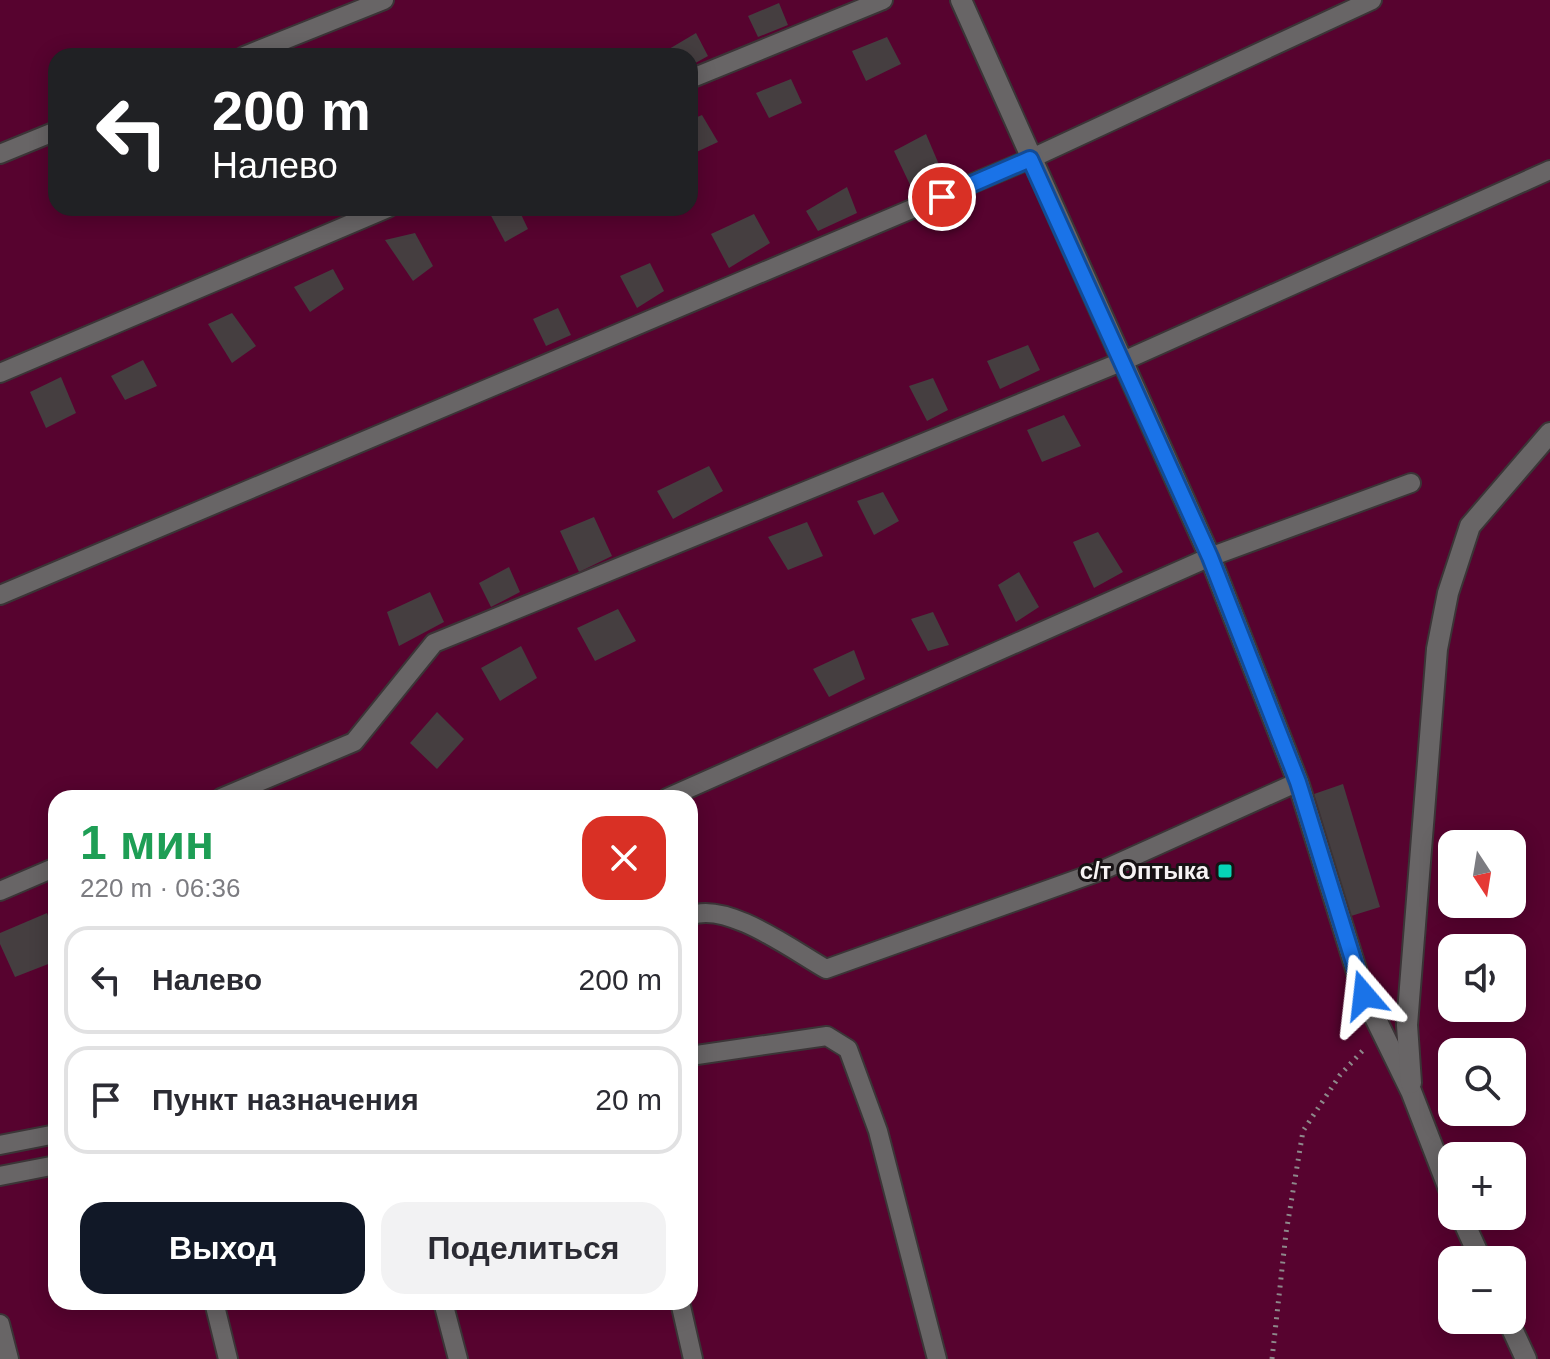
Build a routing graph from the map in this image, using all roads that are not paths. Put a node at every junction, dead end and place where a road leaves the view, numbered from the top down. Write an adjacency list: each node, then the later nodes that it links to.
1 (384, 0): 5 (lane)
2 (883, 0): 6 (lane)
3 (961, 0): 9 (street)
4 (1372, 0): 9 (lane)
5 (264, 48)
6 (698, 76)
7 (48, 134): 8 (lane)
8 (0, 154)
9 (1030, 159): 12 (street); 17 (lane)
10 (1550, 170): 12 (lane)
11 (369, 216): 13 (lane)
12 (1121, 362): 16 (street); 19 (lane)
13 (0, 373)
14 (1550, 433): 25 (street)
15 (1411, 483): 16 (lane)
16 (1210, 557): 18 (street); 20 (lane)
17 (0, 595)
18 (1298, 782): 23 (lane); 25 (street)
19 (240, 790)
20 (685, 790)
21 (48, 870): 22 (lane)
22 (0, 891)
23 (698, 913)
24 (698, 1055): 40 (lane)
25 (1411, 1091): 28 (street)
26 (48, 1136): 27 (lane)
27 (0, 1145)
28 (1438, 1161)
29 (48, 1167): 30 (lane)
30 (0, 1176)
31 (216, 1310): 37 (lane)
32 (445, 1310): 38 (lane)
33 (682, 1310): 39 (lane)
34 (0, 1324): 36 (lane)
35 (1514, 1334): 41 (street)
36 (9, 1359)
37 (228, 1359)
38 (458, 1359)
39 (693, 1359)
40 (937, 1359)
41 (1526, 1359)

